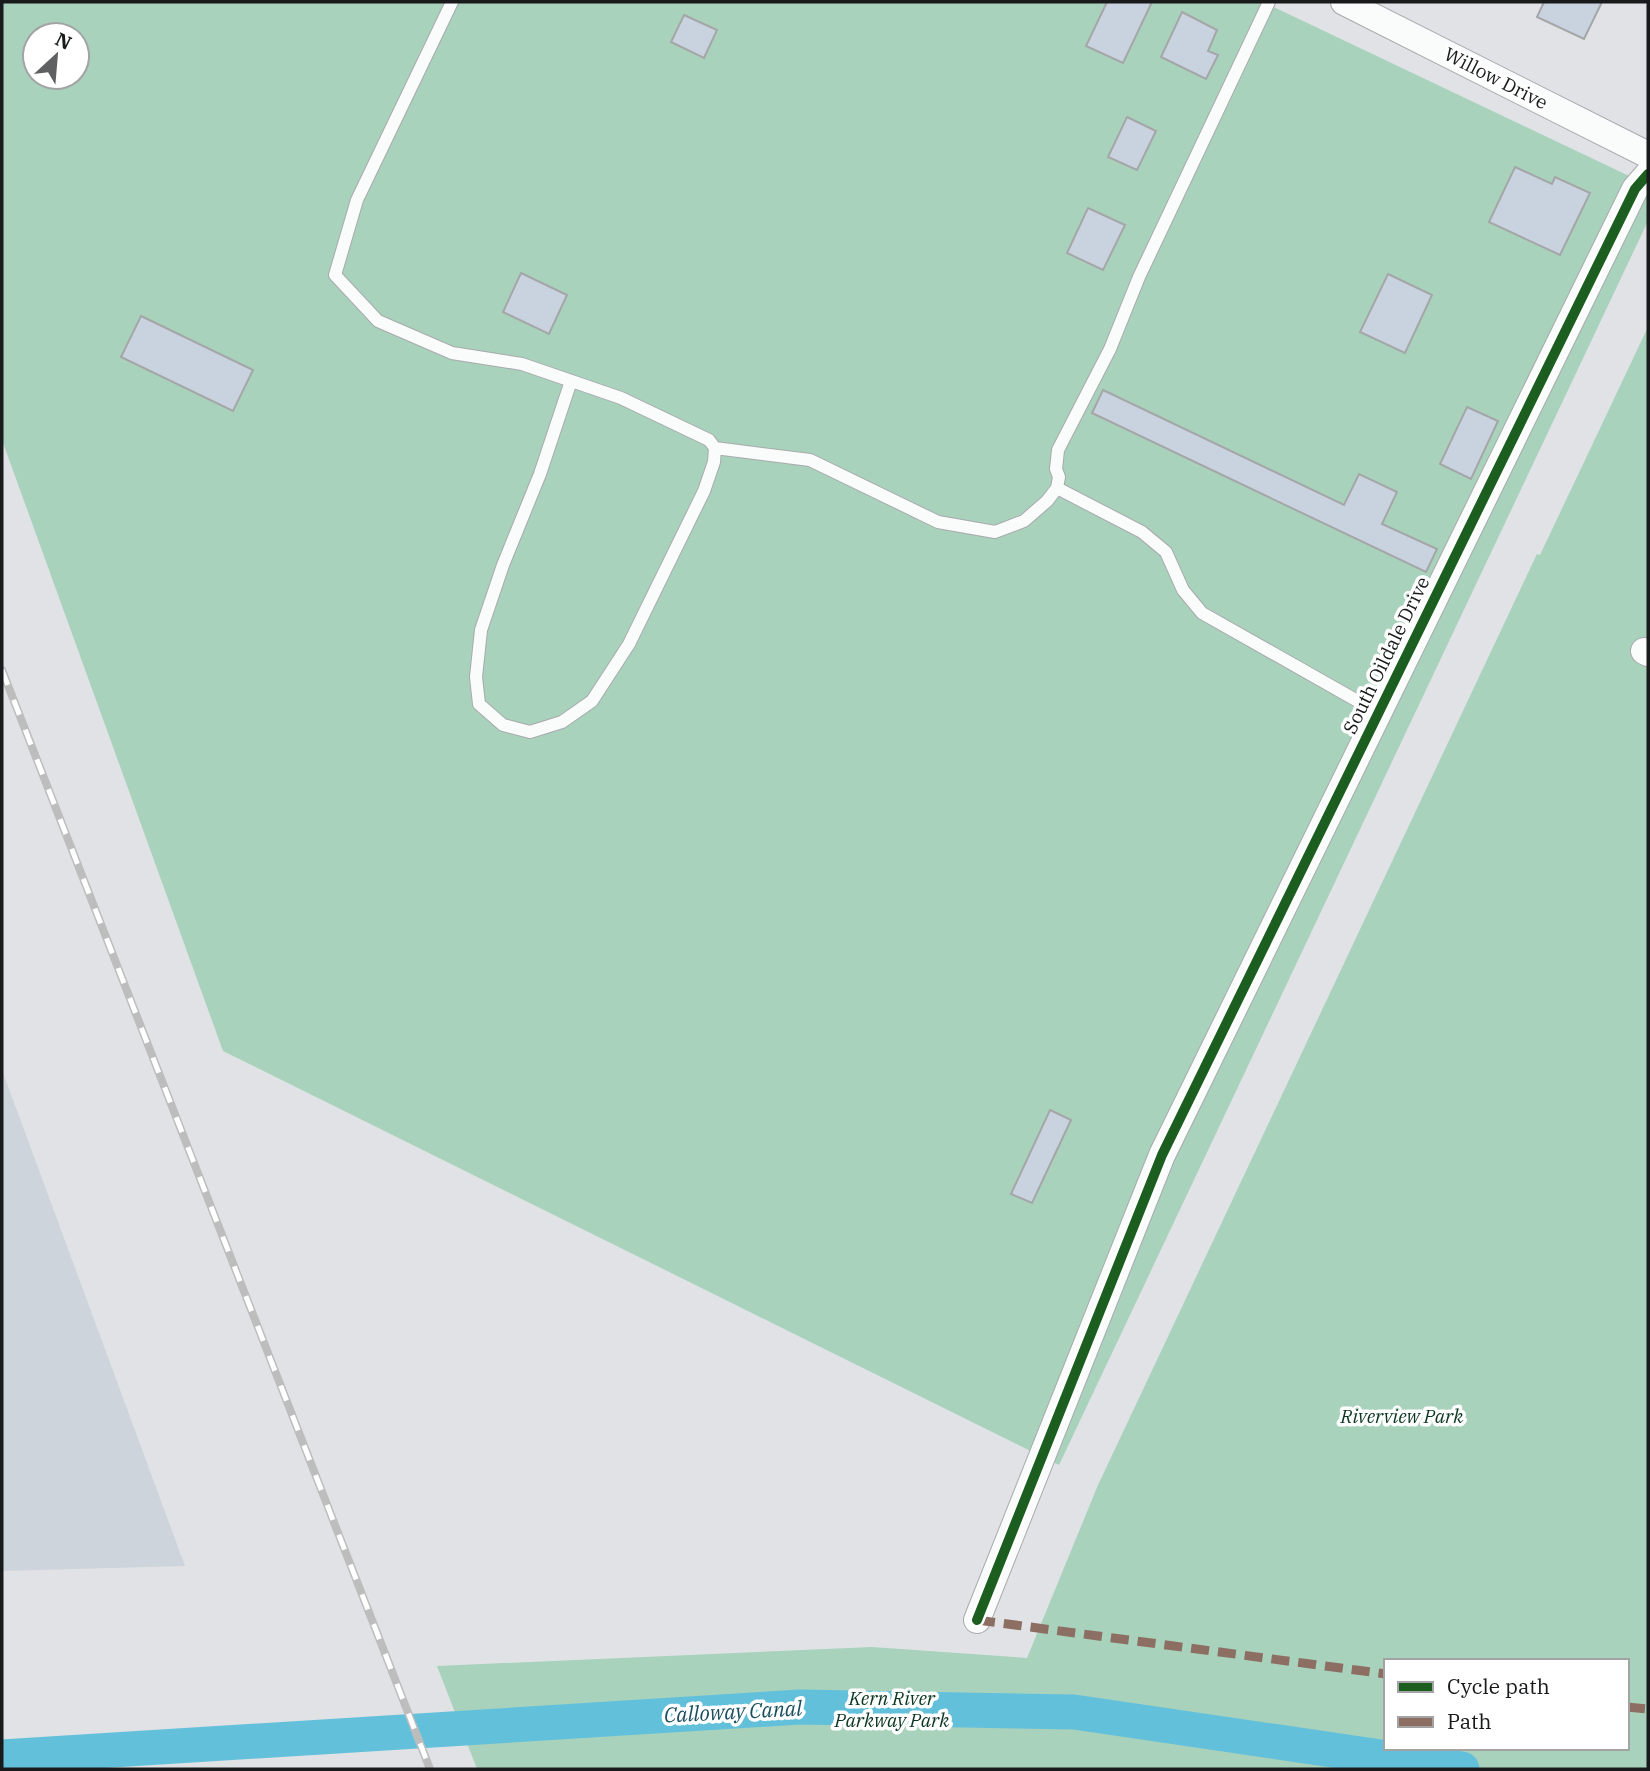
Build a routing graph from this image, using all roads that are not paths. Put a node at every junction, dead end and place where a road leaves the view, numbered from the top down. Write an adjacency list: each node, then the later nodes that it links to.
1 (452, 2): 6 (lane)
2 (1269, 2): 8 (lane)
3 (1344, 2): 4 (street, Willow Drive)
4 (1648, 155)
5 (1648, 174): 9 (street, South Oildale Drive)
6 (571, 381): 7 (lane); 7 (lane)
7 (715, 448): 8 (lane)
8 (1057, 488): 9 (lane)
9 (1377, 712): 10 (street, South Oildale Drive)
10 (977, 1620)

